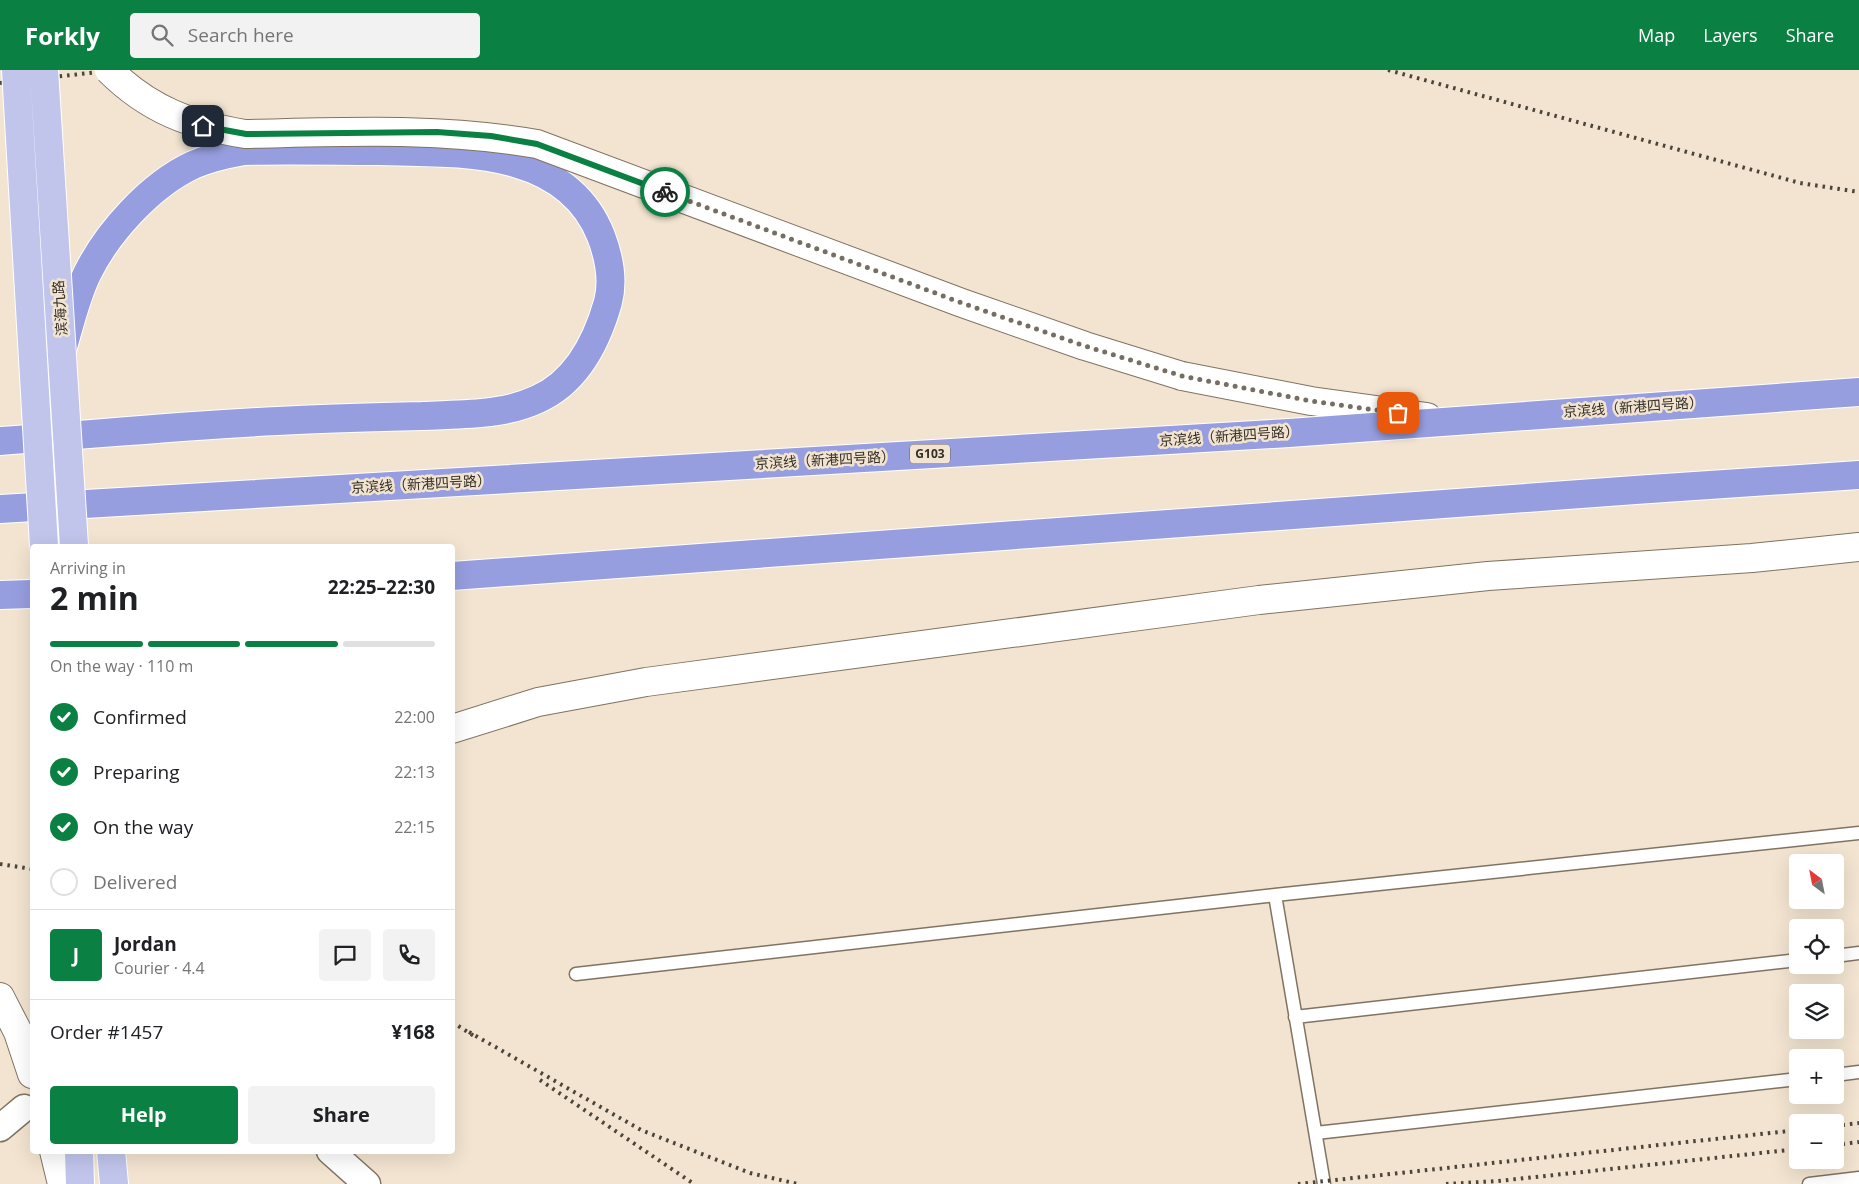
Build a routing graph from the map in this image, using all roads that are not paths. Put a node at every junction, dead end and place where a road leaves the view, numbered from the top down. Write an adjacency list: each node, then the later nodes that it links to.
1 (16, 70): 10 (main road, bridge)
2 (44, 70): 4 (main road, 滨海九路, bridge)
3 (109, 70): 6 (main road, bridge)
4 (63, 347): 7 (highway, bridge); 11 (main road, 滨海九路, bridge)
5 (1859, 392): 6 (highway, 京滨线（新港四号路） / G103)
6 (1451, 420): 9 (highway, 京滨线（新港四号路） / G103)
7 (0, 441)
8 (1859, 475): 13 (highway)
9 (0, 509)
10 (44, 544)
11 (74, 544)
12 (1859, 547): 16 (main road)
13 (455, 576)
14 (30, 594): 15 (highway)
15 (0, 595)
16 (455, 728)
17 (1859, 833): 18 (lane)
18 (1274, 895): 22 (lane); 24 (lane)
19 (1859, 953): 20 (lane)
20 (1844, 955)
21 (1789, 961): 24 (lane)
22 (576, 974)
23 (0, 997): 25 (main road)
24 (1295, 1017): 31 (lane)
25 (30, 1068)
26 (1859, 1072): 27 (lane)
27 (1844, 1074)
28 (1789, 1080): 31 (lane)
29 (24, 1108): 30 (street)
30 (0, 1128)
31 (1316, 1133): 42 (lane)
32 (55, 1154): 39 (main road)
33 (78, 1154): 40 (main road)
34 (111, 1154): 38 (main road)
35 (119, 1154): 38 (main road)
36 (333, 1154): 41 (street)
37 (1859, 1178): 43 (lane)
38 (114, 1182)
39 (62, 1184)
40 (80, 1184)
41 (367, 1184)
42 (1324, 1184)
43 (1809, 1184)

